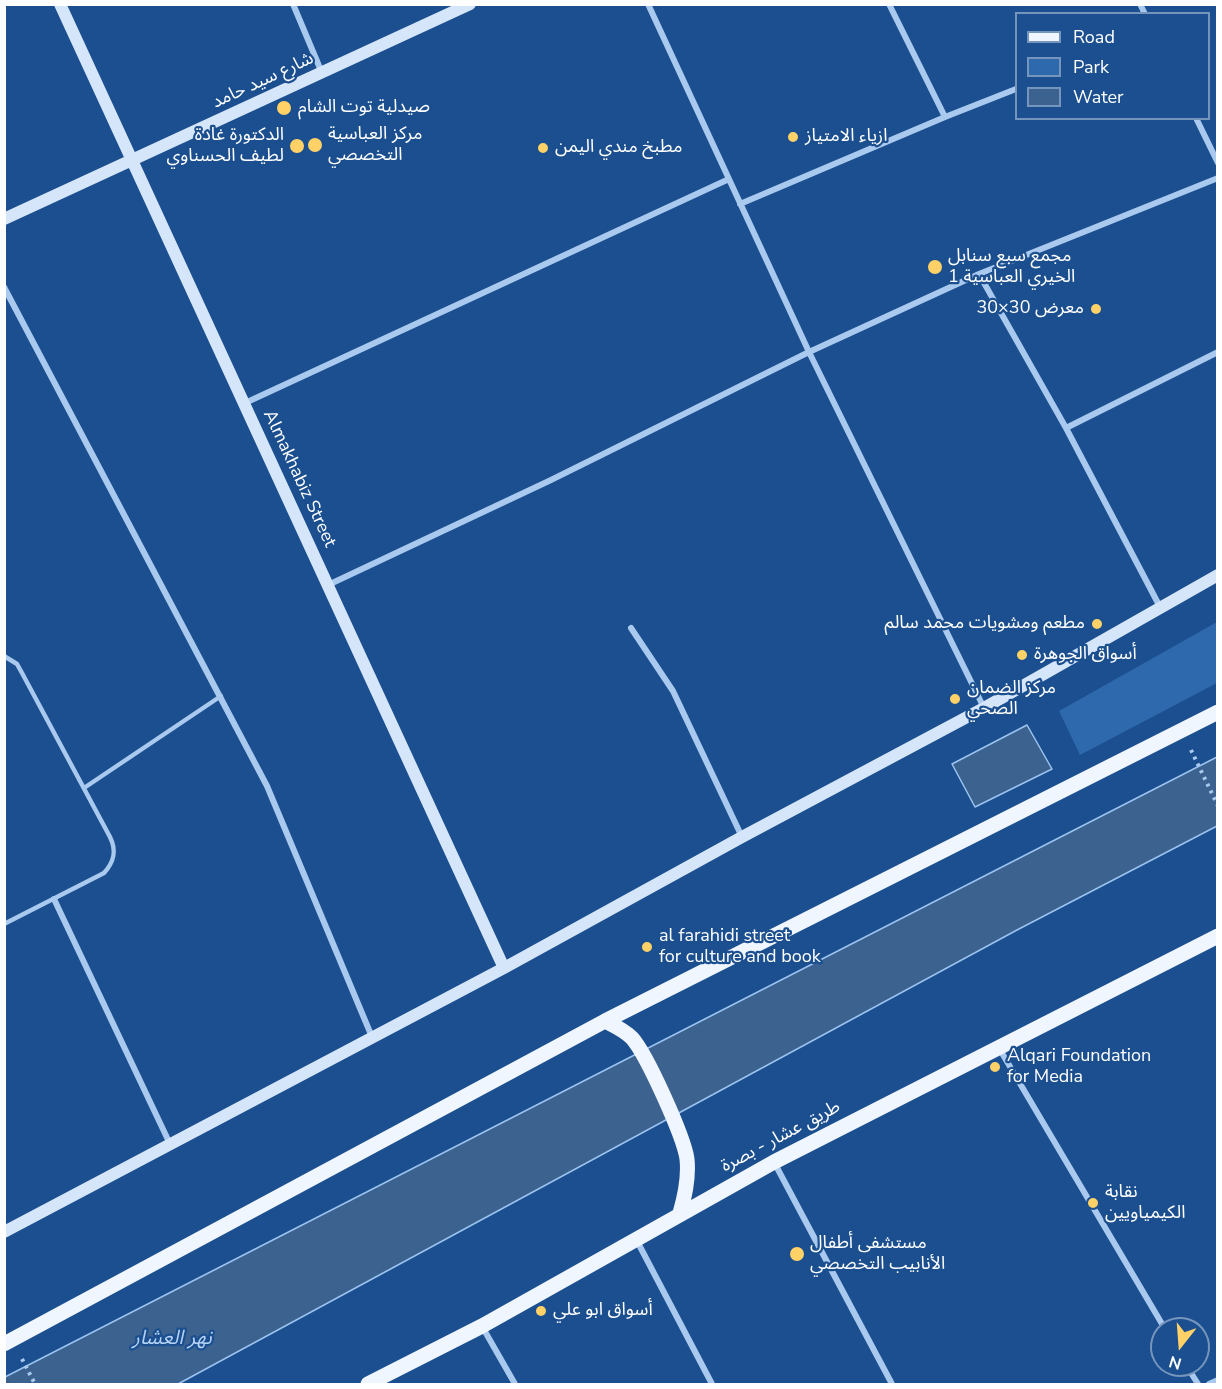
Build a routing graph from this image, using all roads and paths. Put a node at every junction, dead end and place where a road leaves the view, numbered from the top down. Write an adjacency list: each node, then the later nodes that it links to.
1 (60, 4): 10 (street, Almakhabiz Street)
2 (293, 4): 6 (street)
3 (470, 4): 6 (street, شارع سيد حامد)
4 (648, 4): 13 (street)
5 (889, 4): 8 (street)
6 (322, 73): 10 (street, شارع سيد حامد)
7 (1015, 90): 8 (street)
8 (945, 117): 14 (street)
9 (1197, 120): 11 (street)
10 (132, 160): 15 (street, شارع سيد حامد); 20 (street, Almakhabiz Street)
11 (1218, 163)
12 (1218, 178): 16 (street)
13 (729, 179): 14 (street); 20 (street)
14 (740, 204): 18 (street)
15 (4, 219)
16 (979, 274): 18 (street); 21 (street)
17 (4, 287): 27 (street)
18 (809, 352): 23 (street); 28 (street)
19 (1218, 352): 21 (street)
20 (244, 404): 23 (street, Almakhabiz Street)
21 (1066, 428): 24 (street)
22 (1218, 575): 24 (street)
23 (328, 585): 37 (street, Almakhabiz Street)
24 (1160, 607): 28 (street)
25 (631, 628): 33 (street)
26 (4, 656): 31 (lane)
27 (221, 696): 31 (lane); 39 (street)
28 (984, 708): 33 (street)
29 (1218, 712): 38 (main road)
30 (1194, 759): 32 (path)
31 (84, 788): 34 (lane)
32 (1218, 806)
33 (742, 837): 37 (street)
34 (54, 899): 35 (lane); 41 (street)
35 (4, 924)
36 (1218, 936): 40 (main road, طريق عشار - بصرة)
37 (504, 968): 39 (street)
38 (605, 1022): 43 (main road); 48 (main road)
39 (372, 1037): 41 (street)
40 (998, 1046): 42 (main road, طريق عشار - بصرة); 46 (street)
41 (170, 1144): 44 (street)
42 (774, 1162): 43 (main road, طريق عشار - بصرة); 55 (street)
43 (680, 1213): 45 (main road, طريق عشار - بصرة)
44 (4, 1232)
45 (635, 1238): 47 (main road, طريق عشار - بصرة); 54 (street)
46 (1158, 1317)
47 (482, 1326): 52 (main road, طريق عشار - بصرة); 53 (street)
48 (4, 1344)
49 (24, 1363): 51 (path)
50 (1218, 1380): 56 (street)
51 (35, 1384)
52 (368, 1384)
53 (515, 1384)
54 (712, 1384)
55 (892, 1384)
56 (1209, 1384)

